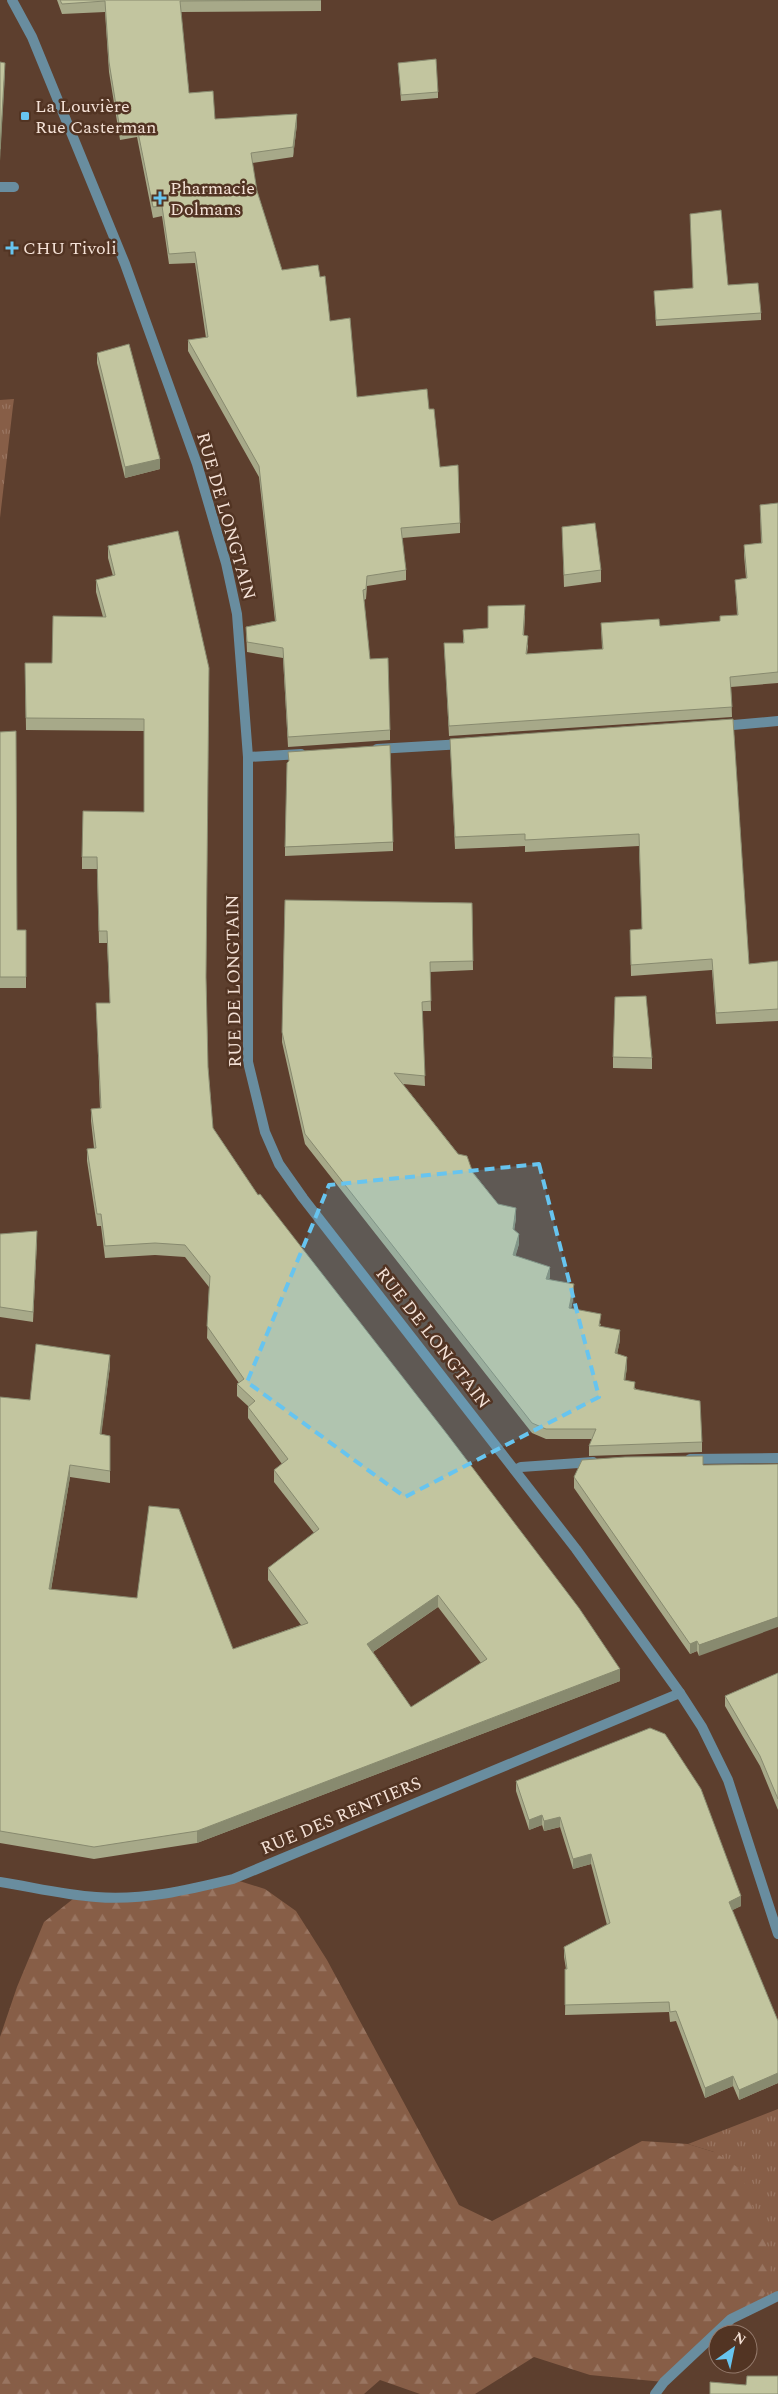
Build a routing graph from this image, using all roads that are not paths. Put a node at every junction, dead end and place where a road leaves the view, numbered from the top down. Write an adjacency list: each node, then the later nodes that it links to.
1 (12, 0): 9 (street, RUE DE LONGTAIN)
2 (0, 187): 3 (street)
3 (14, 187)
4 (778, 721): 5 (street)
5 (708, 727)
6 (472, 743): 7 (street)
7 (364, 750)
8 (315, 753): 9 (street)
9 (248, 757): 13 (street, RUE DE LONGTAIN)
10 (778, 1458): 11 (street)
11 (682, 1459)
12 (606, 1461): 13 (street)
13 (515, 1470): 14 (street, RUE DE LONGTAIN)
14 (680, 1693): 15 (street, RUE DES RENTIERS); 16 (street, RUE DE LONGTAIN)
15 (0, 1882)
16 (778, 1934)
17 (778, 2296): 18 (street)
18 (655, 2394)

